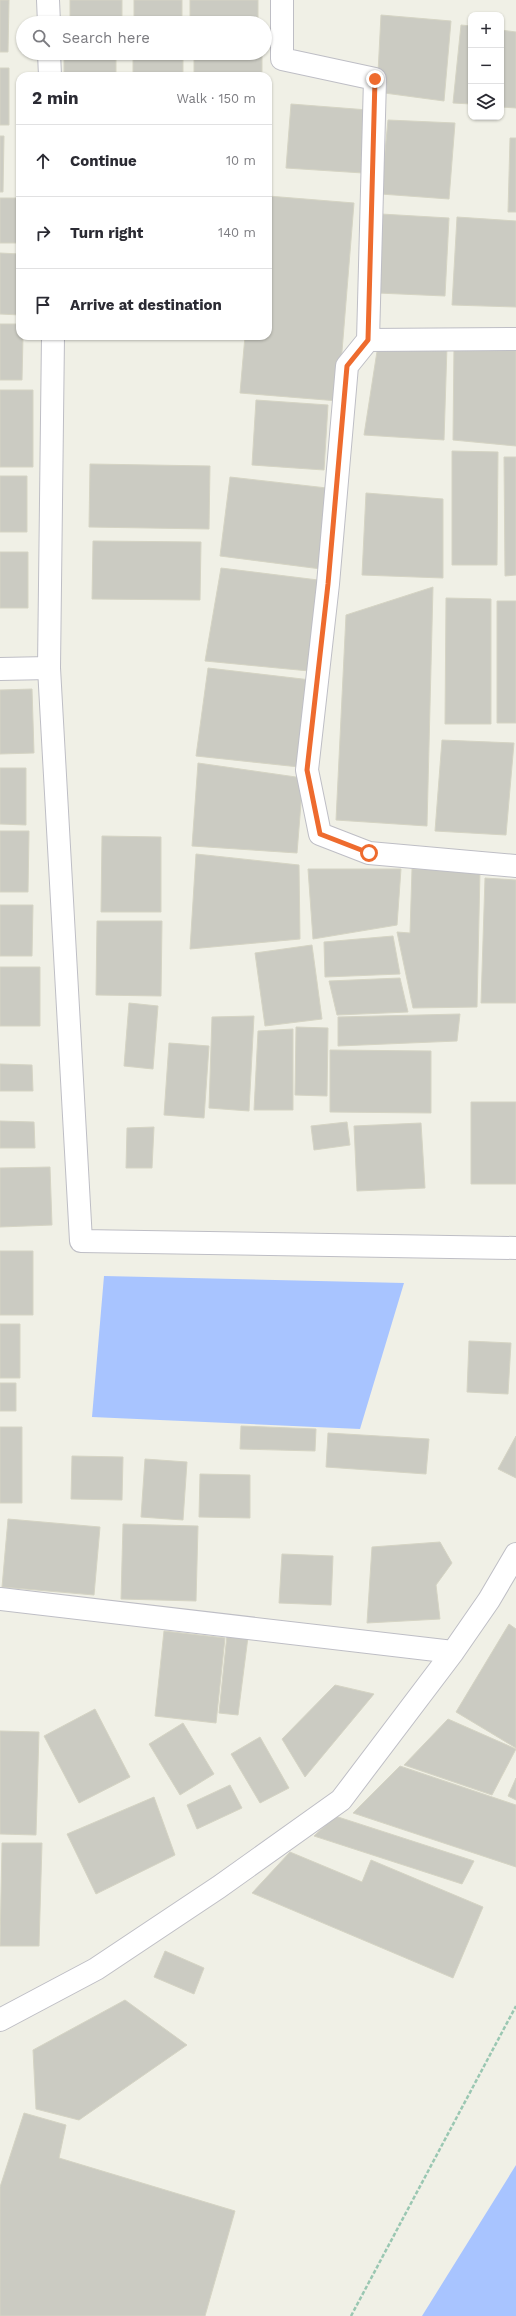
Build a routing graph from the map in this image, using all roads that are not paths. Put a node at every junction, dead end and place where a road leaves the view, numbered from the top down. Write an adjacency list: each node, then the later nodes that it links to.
1 (48, 0): 3 (street)
2 (282, 0): 8 (street)
3 (49, 16)
4 (49, 60): 5 (street)
5 (50, 72)
6 (516, 339): 8 (street)
7 (53, 340): 9 (street)
8 (368, 340): 11 (street)
9 (49, 668): 10 (street); 12 (street)
10 (0, 669)
11 (516, 866)
12 (516, 1248)
13 (516, 1554): 15 (street)
14 (0, 1599): 15 (street)
15 (453, 1652): 16 (street)
16 (0, 2020)

